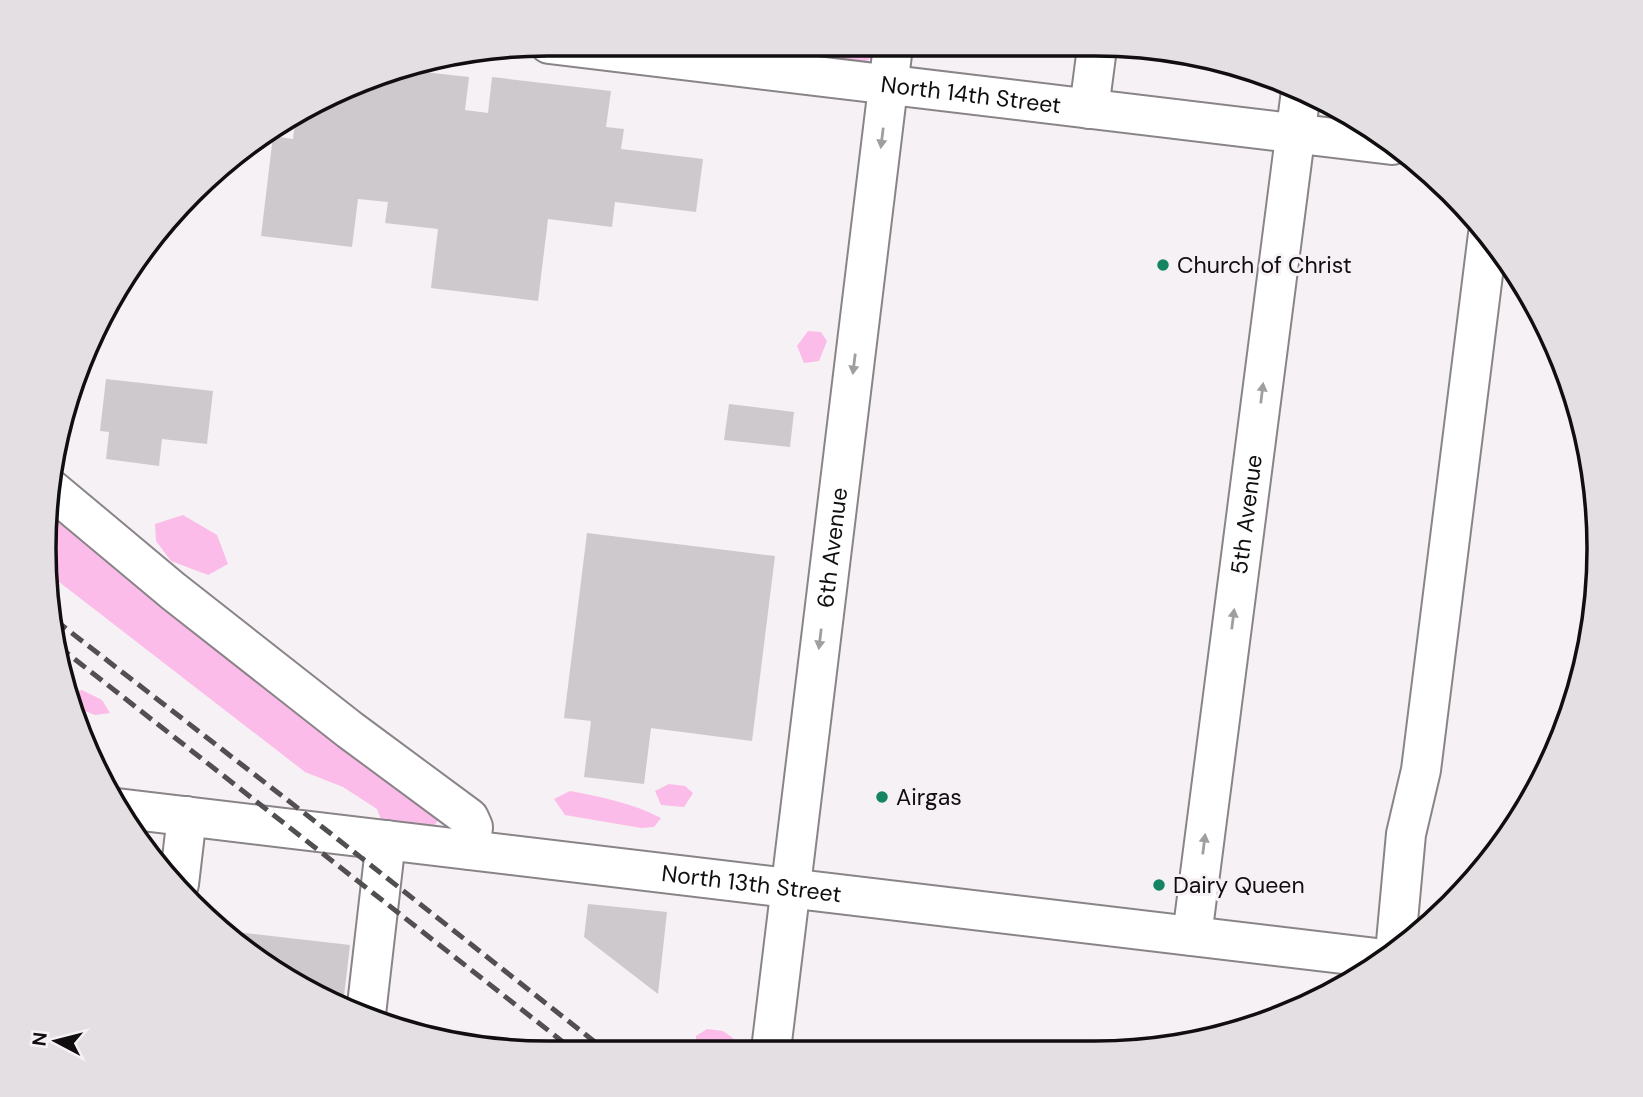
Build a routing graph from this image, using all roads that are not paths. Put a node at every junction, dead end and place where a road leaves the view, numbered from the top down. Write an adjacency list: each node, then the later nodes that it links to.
1 (648, 56): 4 (street, North 14th Street)
2 (892, 56): 4 (street, 6th Avenue)
3 (1096, 56): 6 (street)
4 (888, 85): 6 (street, North 14th Street); 16 (street, 6th Avenue, one-way to 16)
5 (1300, 101): 7 (street, 5th Avenue)
6 (1089, 109): 7 (street, North 14th Street)
7 (1295, 134): 8 (street, North 14th Street); 17 (street, 5th Avenue, one-way to 7)
8 (1373, 143)
9 (1486, 250): 18 (street)
10 (59, 496): 14 (street)
11 (131, 810): 12 (street, North 13th Street)
12 (187, 816): 13 (street, North 13th Street); 15 (street)
13 (386, 840): 14 (street, North 13th Street); 20 (street)
14 (470, 850): 16 (street, North 13th Street)
15 (180, 875)
16 (790, 888): 17 (street, North 13th Street); 21 (street, 6th Avenue)
17 (1192, 936): 19 (street, North 13th Street)
18 (1396, 937)
19 (1369, 957)
20 (367, 1007)
21 (772, 1041)

